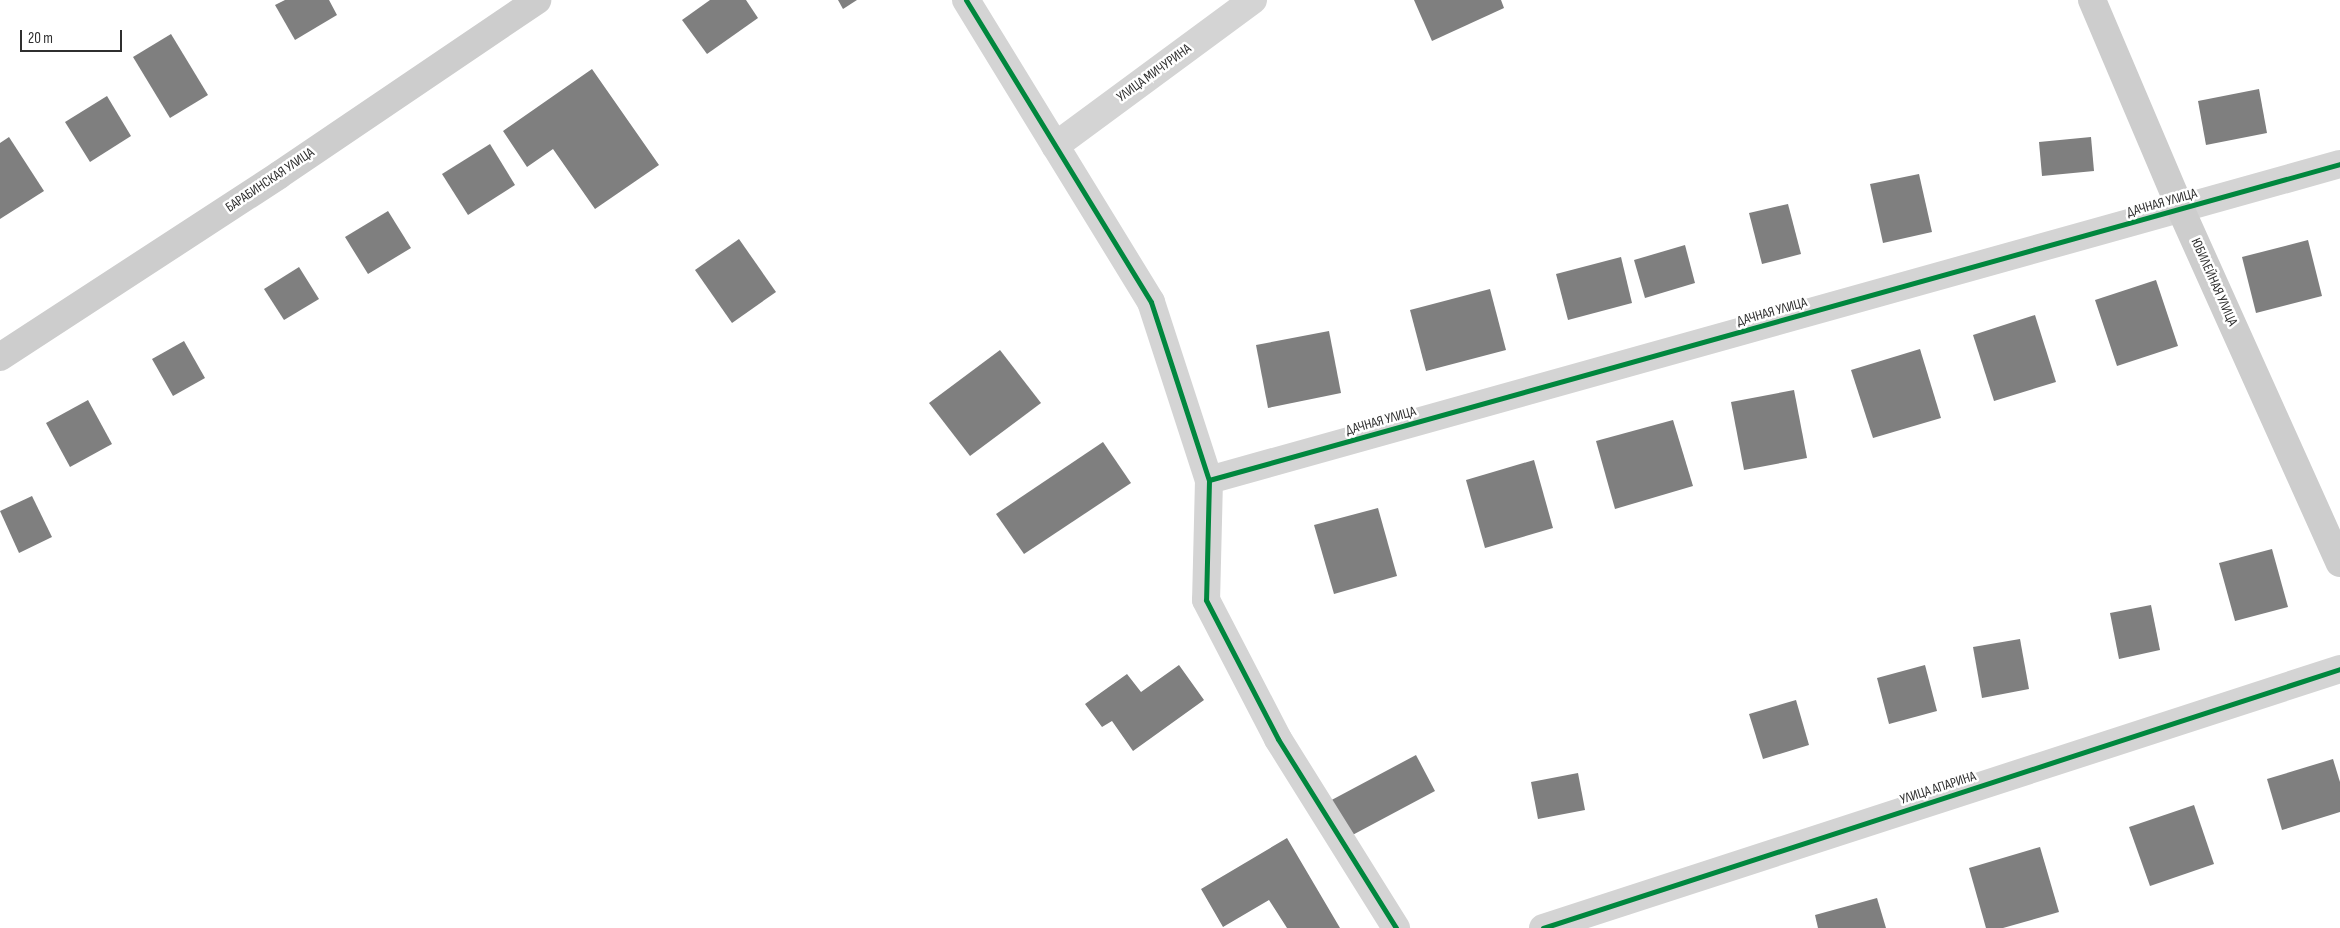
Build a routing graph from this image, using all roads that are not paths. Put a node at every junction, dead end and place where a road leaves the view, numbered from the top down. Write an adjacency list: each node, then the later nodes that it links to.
1 (537, 0): 8 (street, БАРАБИНСКАЯ УЛИЦА)
2 (966, 0): 5 (street)
3 (1253, 0): 5 (street, УЛИЦА МИЧУРИНА)
4 (2092, 0): 7 (street, ЮБИЛЕЙНАЯ УЛИЦА)
5 (1055, 146): 9 (street)
6 (2340, 164): 7 (street, ДАЧНАЯ УЛИЦА)
7 (2181, 210): 9 (street, ДАЧНАЯ УЛИЦА); 10 (street, ЮБИЛЕЙНАЯ УЛИЦА)
8 (0, 357)
9 (1209, 480): 12 (street)
10 (2340, 563)
11 (2340, 669): 13 (street, УЛИЦА АПАРИНА)
12 (1396, 928)
13 (1543, 928)

